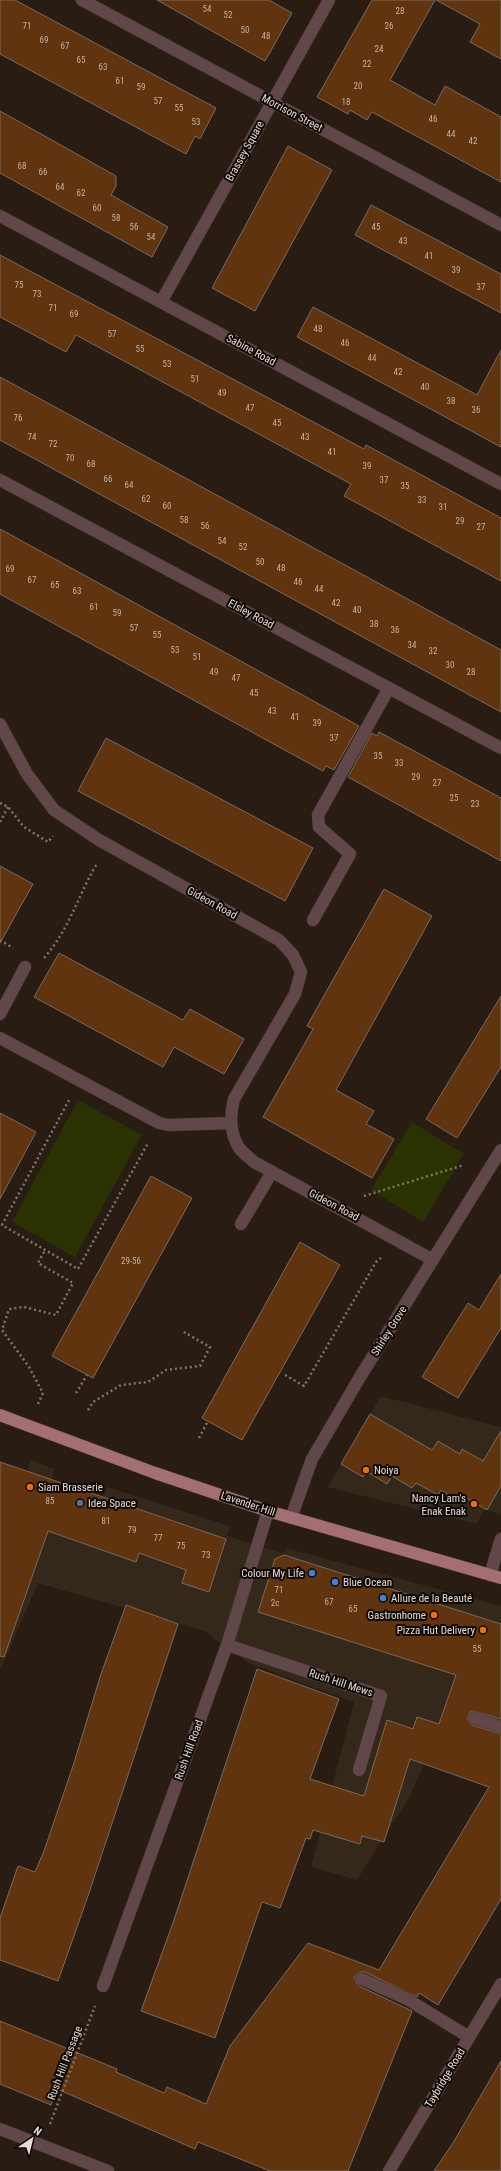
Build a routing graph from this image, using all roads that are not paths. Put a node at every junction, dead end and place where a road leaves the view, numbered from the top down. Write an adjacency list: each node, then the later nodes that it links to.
1 (82, 0): 3 (street, Morrison Street)
2 (329, 0): 3 (street, Brassey Square)
3 (272, 102): 5 (street, Morrison Street); 6 (street, Brassey Square)
4 (0, 216): 6 (street, Sabine Road)
5 (501, 225)
6 (161, 302): 8 (street, Sabine Road)
7 (0, 480): 9 (street, Elsley Road)
8 (501, 484)
9 (389, 688): 11 (street, Elsley Road); 12 (street)
10 (0, 724): 16 (street, Gideon Road)
11 (501, 748)
12 (313, 920)
13 (25, 967): 14 (street)
14 (0, 1014)
15 (0, 1038): 16 (street)
16 (231, 1123): 18 (street, Gideon Road)
17 (500, 1152): 20 (street, Shirley Grove)
18 (272, 1172): 19 (street); 20 (street, Gideon Road)
19 (241, 1224)
20 (433, 1260): 23 (street, Shirley Grove)
21 (0, 1415): 22 (main road, Lavender Hill)
22 (268, 1511): 23 (main road, Lavender Hill); 26 (street, Rush Hill Road)
23 (291, 1518): 25 (main road, Lavender Hill)
24 (501, 1539): 25 (street)
25 (495, 1576)
26 (227, 1645): 29 (street, Rush Hill Mews); 32 (street, Rush Hill Road)
27 (474, 1718): 28 (street)
28 (501, 1727)
29 (359, 1770)
30 (362, 1979): 33 (street)
31 (501, 1984): 33 (street, Taybridge Road)
32 (103, 1986)
33 (469, 2037): 36 (street, Taybridge Road)
34 (0, 2129): 35 (street)
35 (108, 2171)
36 (389, 2171)

